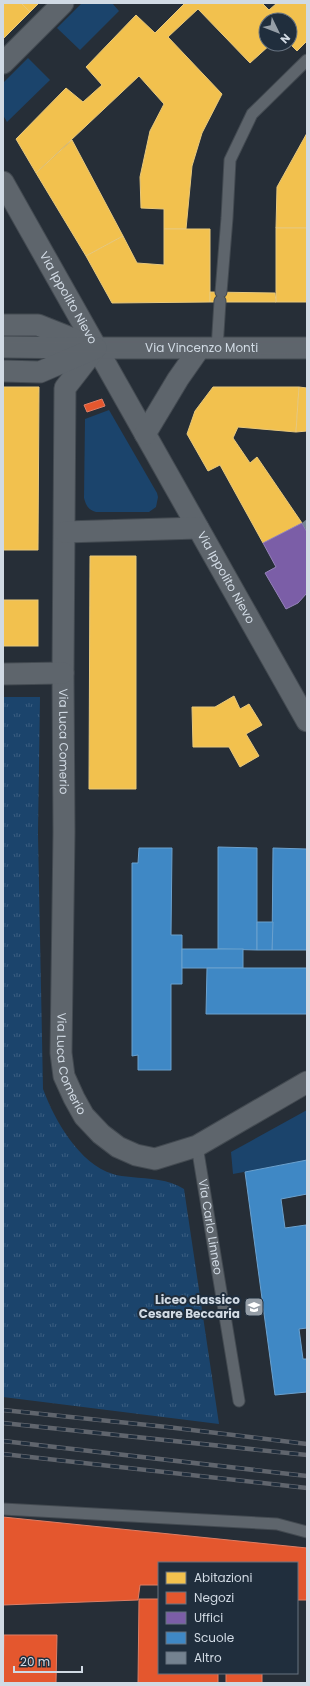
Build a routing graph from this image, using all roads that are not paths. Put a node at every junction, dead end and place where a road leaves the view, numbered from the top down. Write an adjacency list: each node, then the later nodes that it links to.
1 (63, 3): 3 (street)
2 (307, 60): 9 (lane)
3 (3, 63)
4 (3, 182): 7 (street, Via Ippolito Nievo)
5 (3, 325): 7 (street, Via Vincenzo Monti)
6 (3, 347): 7 (street)
7 (96, 348): 9 (street, Via Vincenzo Monti); 10 (street, Via Vincenzo Monti); 11 (street, Via Ippolito Nievo); 13 (street, Via Luca Comerio)
8 (307, 348): 9 (street, Via Vincenzo Monti)
9 (208, 349): 11 (street)
10 (3, 371)
11 (145, 434): 12 (street, Via Ippolito Nievo)
12 (198, 528): 13 (street); 16 (street, Via Ippolito Nievo)
13 (65, 532): 14 (street, Via Luca Comerio)
14 (63, 673): 15 (street); 18 (street, Via Luca Comerio)
15 (3, 674)
16 (307, 721)
17 (307, 1082): 18 (street)
18 (197, 1146): 19 (lane, Via Carlo Linneo)
19 (239, 1401)
20 (3, 1509): 21 (lane)
21 (307, 1532)

